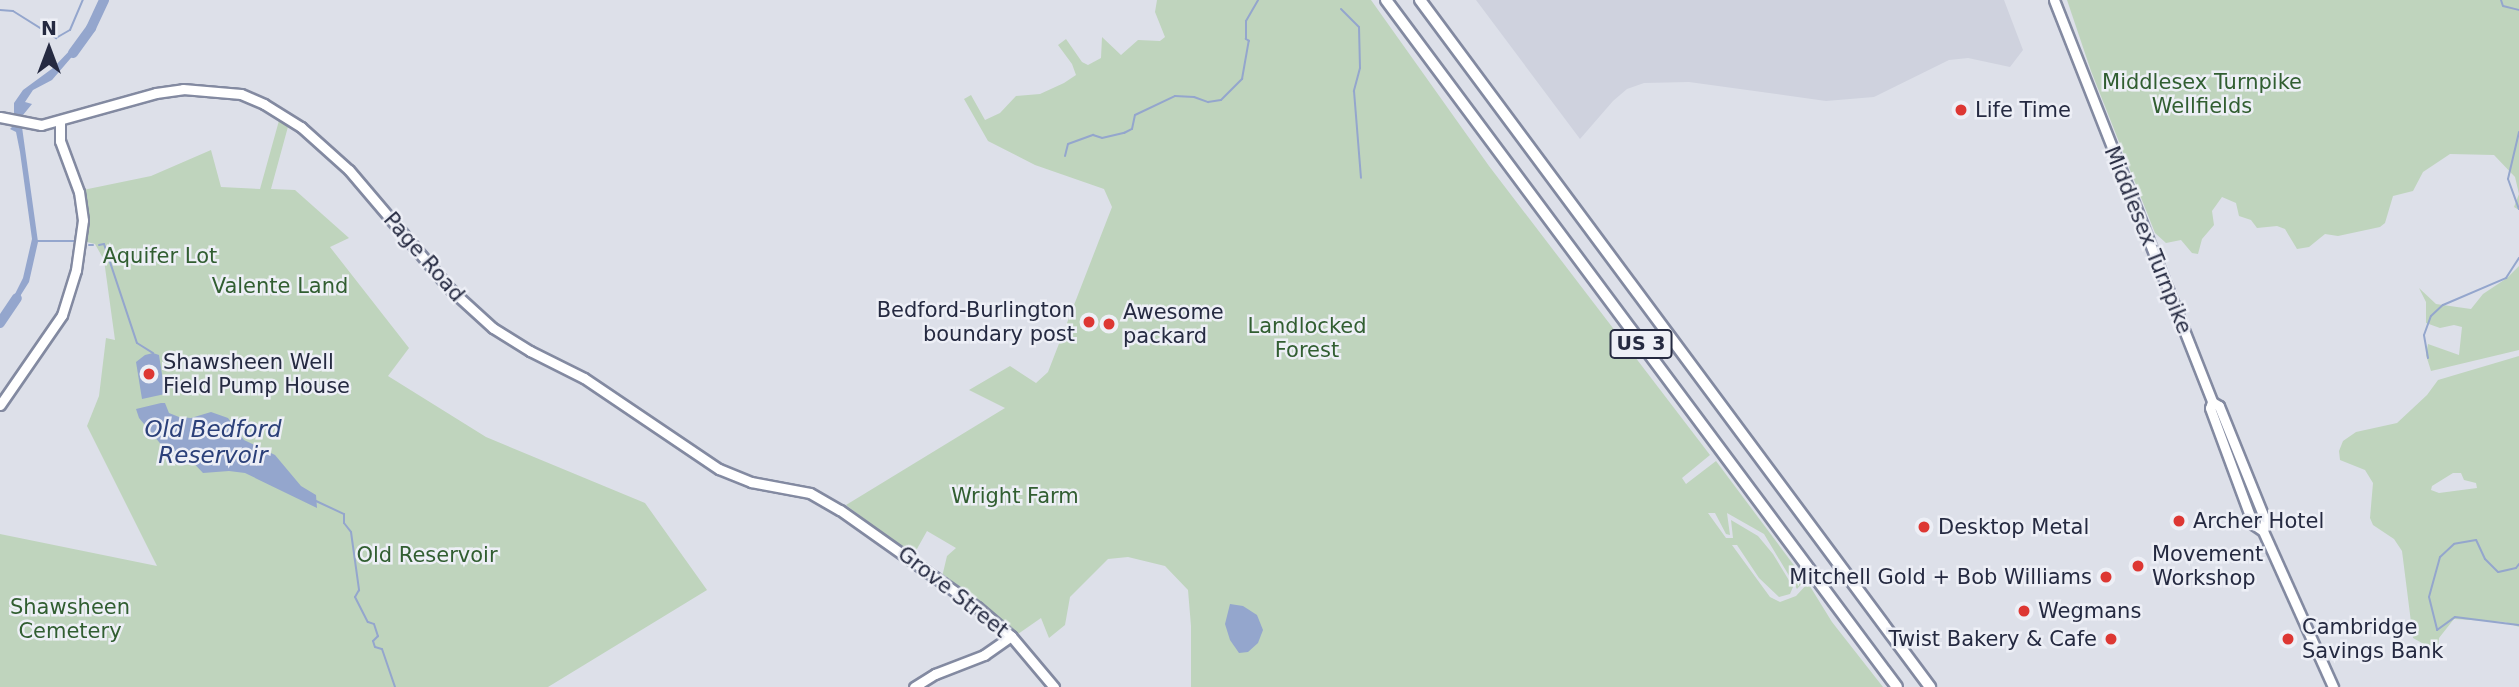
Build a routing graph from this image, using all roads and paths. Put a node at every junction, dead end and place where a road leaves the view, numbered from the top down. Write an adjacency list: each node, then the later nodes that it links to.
1 (1386, 0): 13 (highway, US 3)
2 (1420, 0): 14 (highway, US 3)
3 (2054, 0): 15 (main road, Middlesex Turnpike)
4 (0, 117): 6 (main road, Page Road)
5 (60, 122): 6 (main road, Page Road); 7 (main road); 9 (main road, Page Road)
6 (41, 125): 7 (main road)
7 (61, 146): 8 (main road)
8 (0, 405)
9 (840, 510): 10 (main road, Grove Street)
10 (1010, 636): 11 (main road); 12 (main road, Grove Street)
11 (914, 687)
12 (1054, 687)
13 (1897, 687)
14 (1930, 687)
15 (2333, 687)

